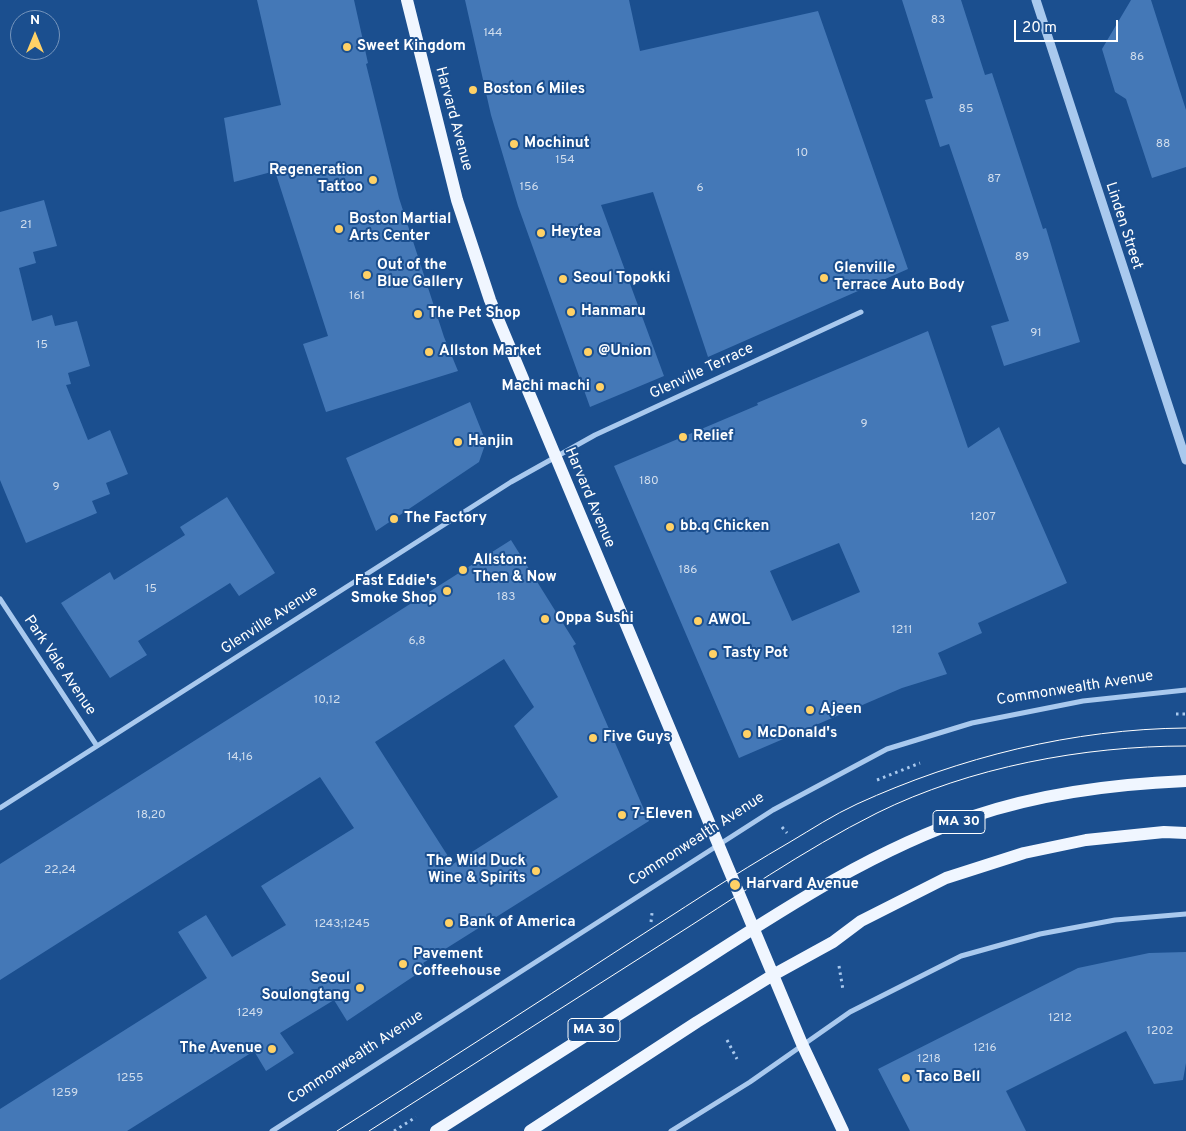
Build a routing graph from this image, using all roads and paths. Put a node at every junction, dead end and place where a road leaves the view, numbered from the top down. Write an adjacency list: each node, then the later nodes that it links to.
1 (407, 0): 4 (main road, Harvard Avenue)
2 (1036, 0): 5 (street, Linden Street)
3 (861, 312): 4 (street, Glenville Terrace)
4 (555, 457): 10 (street, Glenville Avenue); 18 (main road, Harvard Avenue)
5 (1186, 460)
6 (0, 599): 10 (street, Park Vale Avenue)
7 (1186, 690): 18 (street, Commonwealth Avenue)
8 (1174, 714): 9 (path)
9 (1186, 714)
10 (97, 746): 14 (street, Glenville Avenue)
11 (923, 762): 13 (path)
12 (1186, 781): 20 (main road, MA 30)
13 (874, 782)
14 (0, 808)
15 (789, 826): 16 (path)
16 (784, 829)
17 (1186, 833): 22 (main road)
18 (718, 845): 20 (main road, Harvard Avenue); 27 (street, Commonwealth Avenue)
19 (1186, 914): 25 (street)
20 (753, 928): 22 (main road, Harvard Avenue); 28 (main road, MA 30)
21 (839, 964): 23 (path)
22 (773, 976): 25 (main road, Harvard Avenue); 29 (main road)
23 (843, 990)
24 (728, 1040): 26 (path)
25 (802, 1044): 30 (street); 31 (main road, Harvard Avenue)
26 (737, 1059)
27 (272, 1131)
28 (436, 1131)
29 (530, 1131)
30 (671, 1131)
31 (843, 1131)

